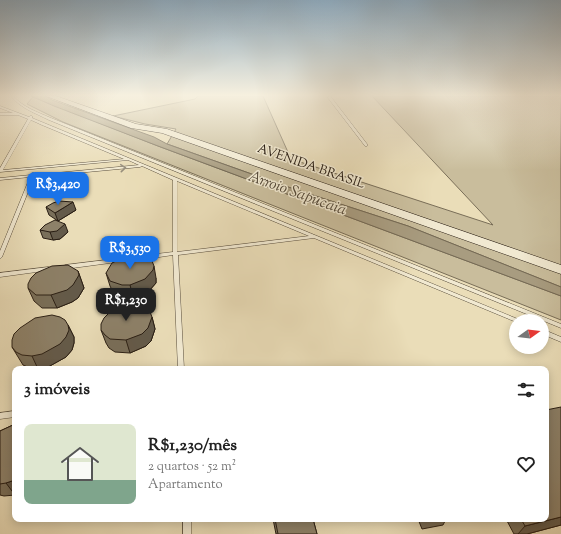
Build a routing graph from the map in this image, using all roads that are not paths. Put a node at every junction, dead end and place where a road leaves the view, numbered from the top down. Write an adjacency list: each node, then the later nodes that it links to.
1 (27, 121): 10 (lane)
2 (36, 121): 7 (lane)
3 (58, 121): 22 (lane)
4 (120, 121): 19 (main road, AVENIDA BRASIL)
5 (347, 121): 6 (lane)
6 (366, 145)
7 (127, 160): 8 (lane); 9 (lane)
8 (142, 166): 11 (lane, one-way to 8); 13 (lane)
9 (35, 168): 10 (lane); 11 (lane)
10 (0, 171)
11 (32, 176): 12 (lane); 16 (lane)
12 (0, 179)
13 (175, 180): 14 (lane); 15 (lane)
14 (312, 237): 15 (lane); 21 (lane)
15 (175, 253): 17 (lane); 25 (lane)
16 (0, 257)
17 (61, 267)
18 (53, 268): 20 (lane)
19 (561, 270)
20 (0, 275)
21 (509, 317)
22 (561, 326)
23 (549, 334): 24 (lane)
24 (561, 340)
25 (182, 366)
26 (12, 414): 27 (lane)
27 (0, 416)
28 (187, 522): 29 (lane)
29 (187, 534)

